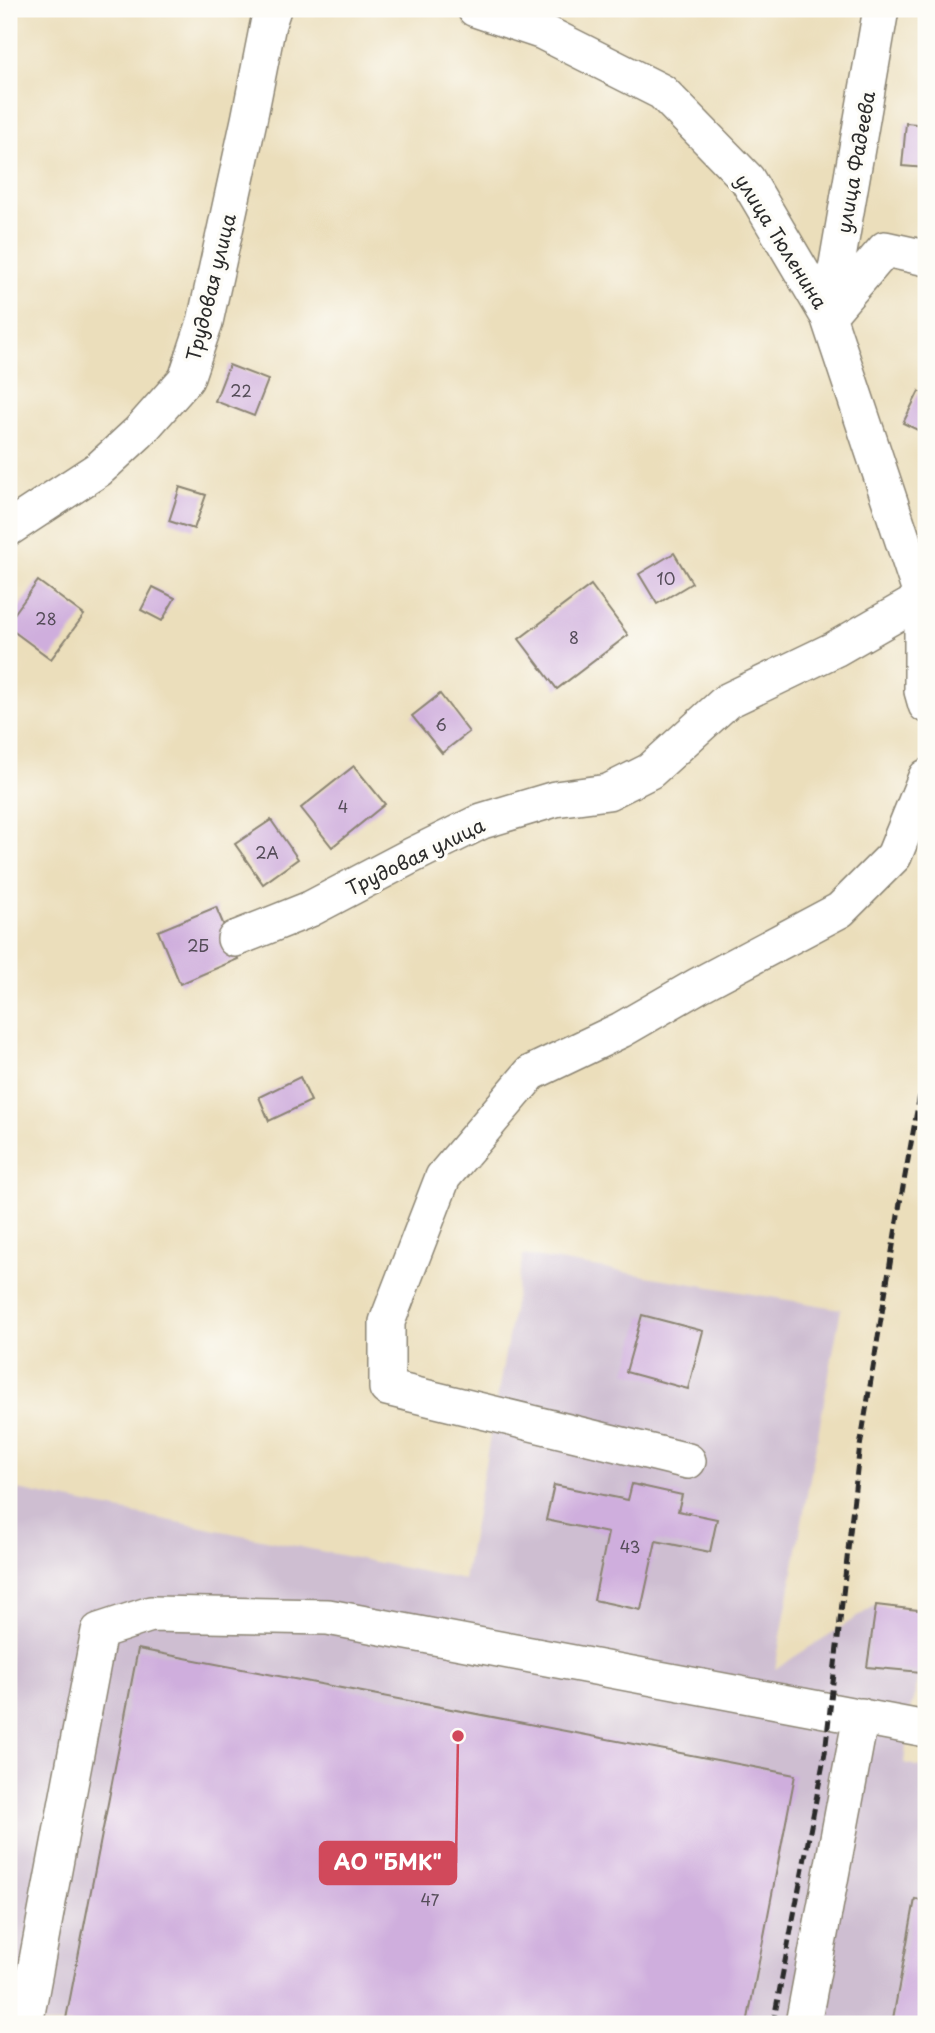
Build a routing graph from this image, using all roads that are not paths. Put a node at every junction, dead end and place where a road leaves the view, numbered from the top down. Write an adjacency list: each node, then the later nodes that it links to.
1 (273, 9): 6 (street, Трудовая улица)
2 (475, 9): 5 (street, улица Тюленина)
3 (881, 9): 5 (street, улица Фадеева)
4 (926, 258): 5 (street)
5 (828, 316): 7 (street, улица Тюленина)
6 (9, 528)
7 (924, 605): 8 (street, улица Тюленина); 10 (street, Трудовая улица)
8 (926, 705)
9 (926, 777): 11 (street)
10 (235, 939)
11 (688, 1461)
12 (860, 1716): 13 (street); 14 (street); 15 (street)
13 (926, 1729)
14 (25, 2024)
15 (803, 2024)

